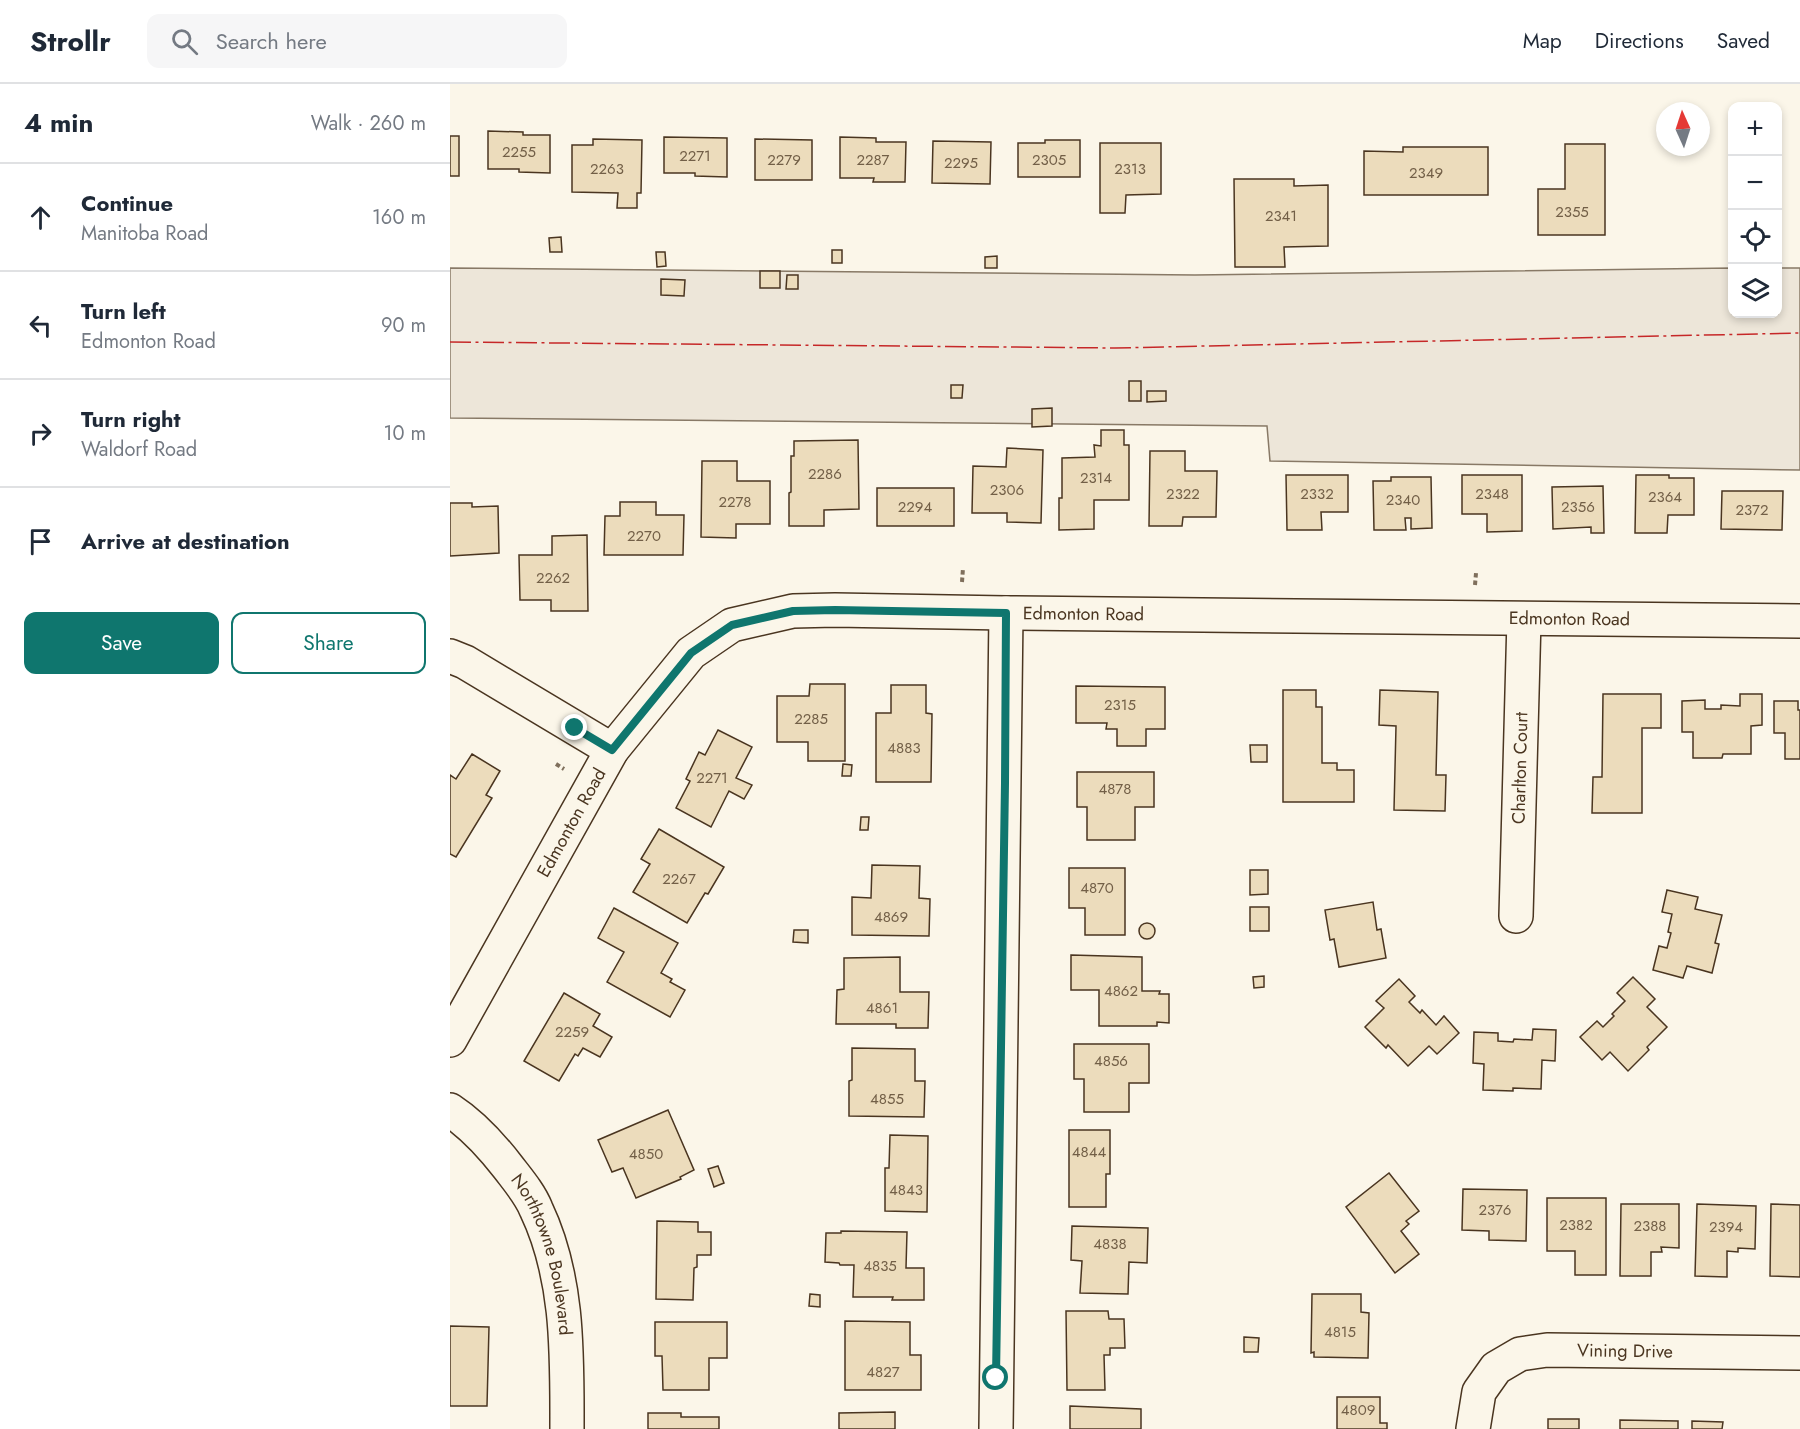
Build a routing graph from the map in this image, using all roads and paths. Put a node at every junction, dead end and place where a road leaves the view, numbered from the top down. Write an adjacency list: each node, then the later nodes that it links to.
1 (963, 567): 3 (path)
2 (1476, 573): 4 (path)
3 (962, 582)
4 (1475, 588)
5 (1006, 613): 6 (street, Edmonton Road); 9 (street, Edmonton Road); 16 (street)
6 (1524, 618): 7 (street, Edmonton Road); 10 (street, Charlton Court)
7 (1800, 621)
8 (450, 656): 9 (street)
9 (612, 750): 11 (street, Edmonton Road)
10 (1516, 916)
11 (450, 1040)
12 (450, 1110): 15 (street, Northtowne Boulevard)
13 (1800, 1353): 14 (street, Vining Drive)
14 (1475, 1417)
15 (567, 1429)
16 (996, 1429)

